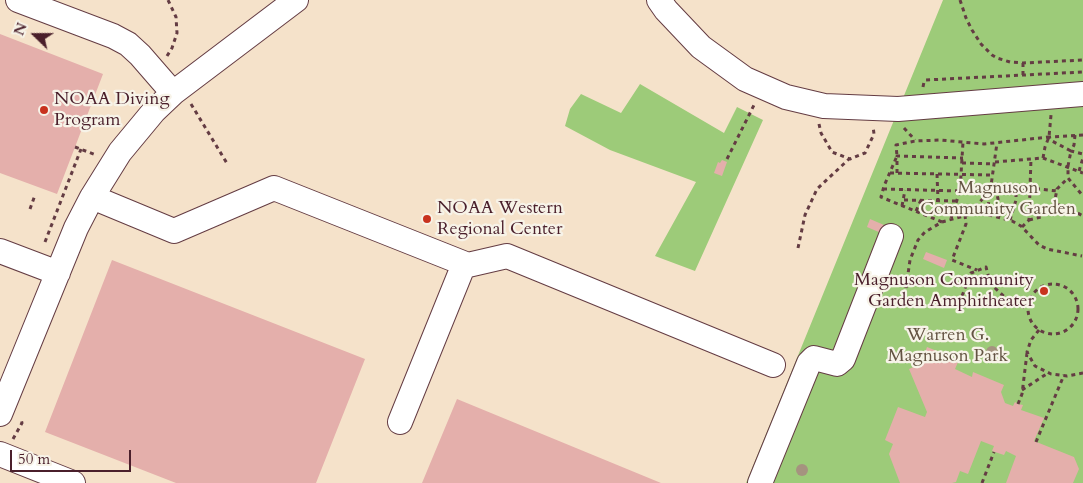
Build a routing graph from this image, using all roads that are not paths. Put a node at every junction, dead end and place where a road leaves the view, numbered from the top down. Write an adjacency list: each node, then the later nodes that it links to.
1 (18, 0): 5 (street)
2 (296, 0): 5 (street)
3 (659, 0): 4 (street)
4 (1083, 94)
5 (182, 98): 6 (street)
6 (92, 197): 9 (street); 10 (street)
7 (891, 236): 16 (street)
8 (0, 251): 10 (street)
9 (464, 264): 11 (street); 13 (street)
10 (58, 273): 12 (street)
11 (773, 365)
12 (10, 417)
13 (400, 422)
14 (3, 451): 15 (street)
15 (73, 483)
16 (760, 483)

